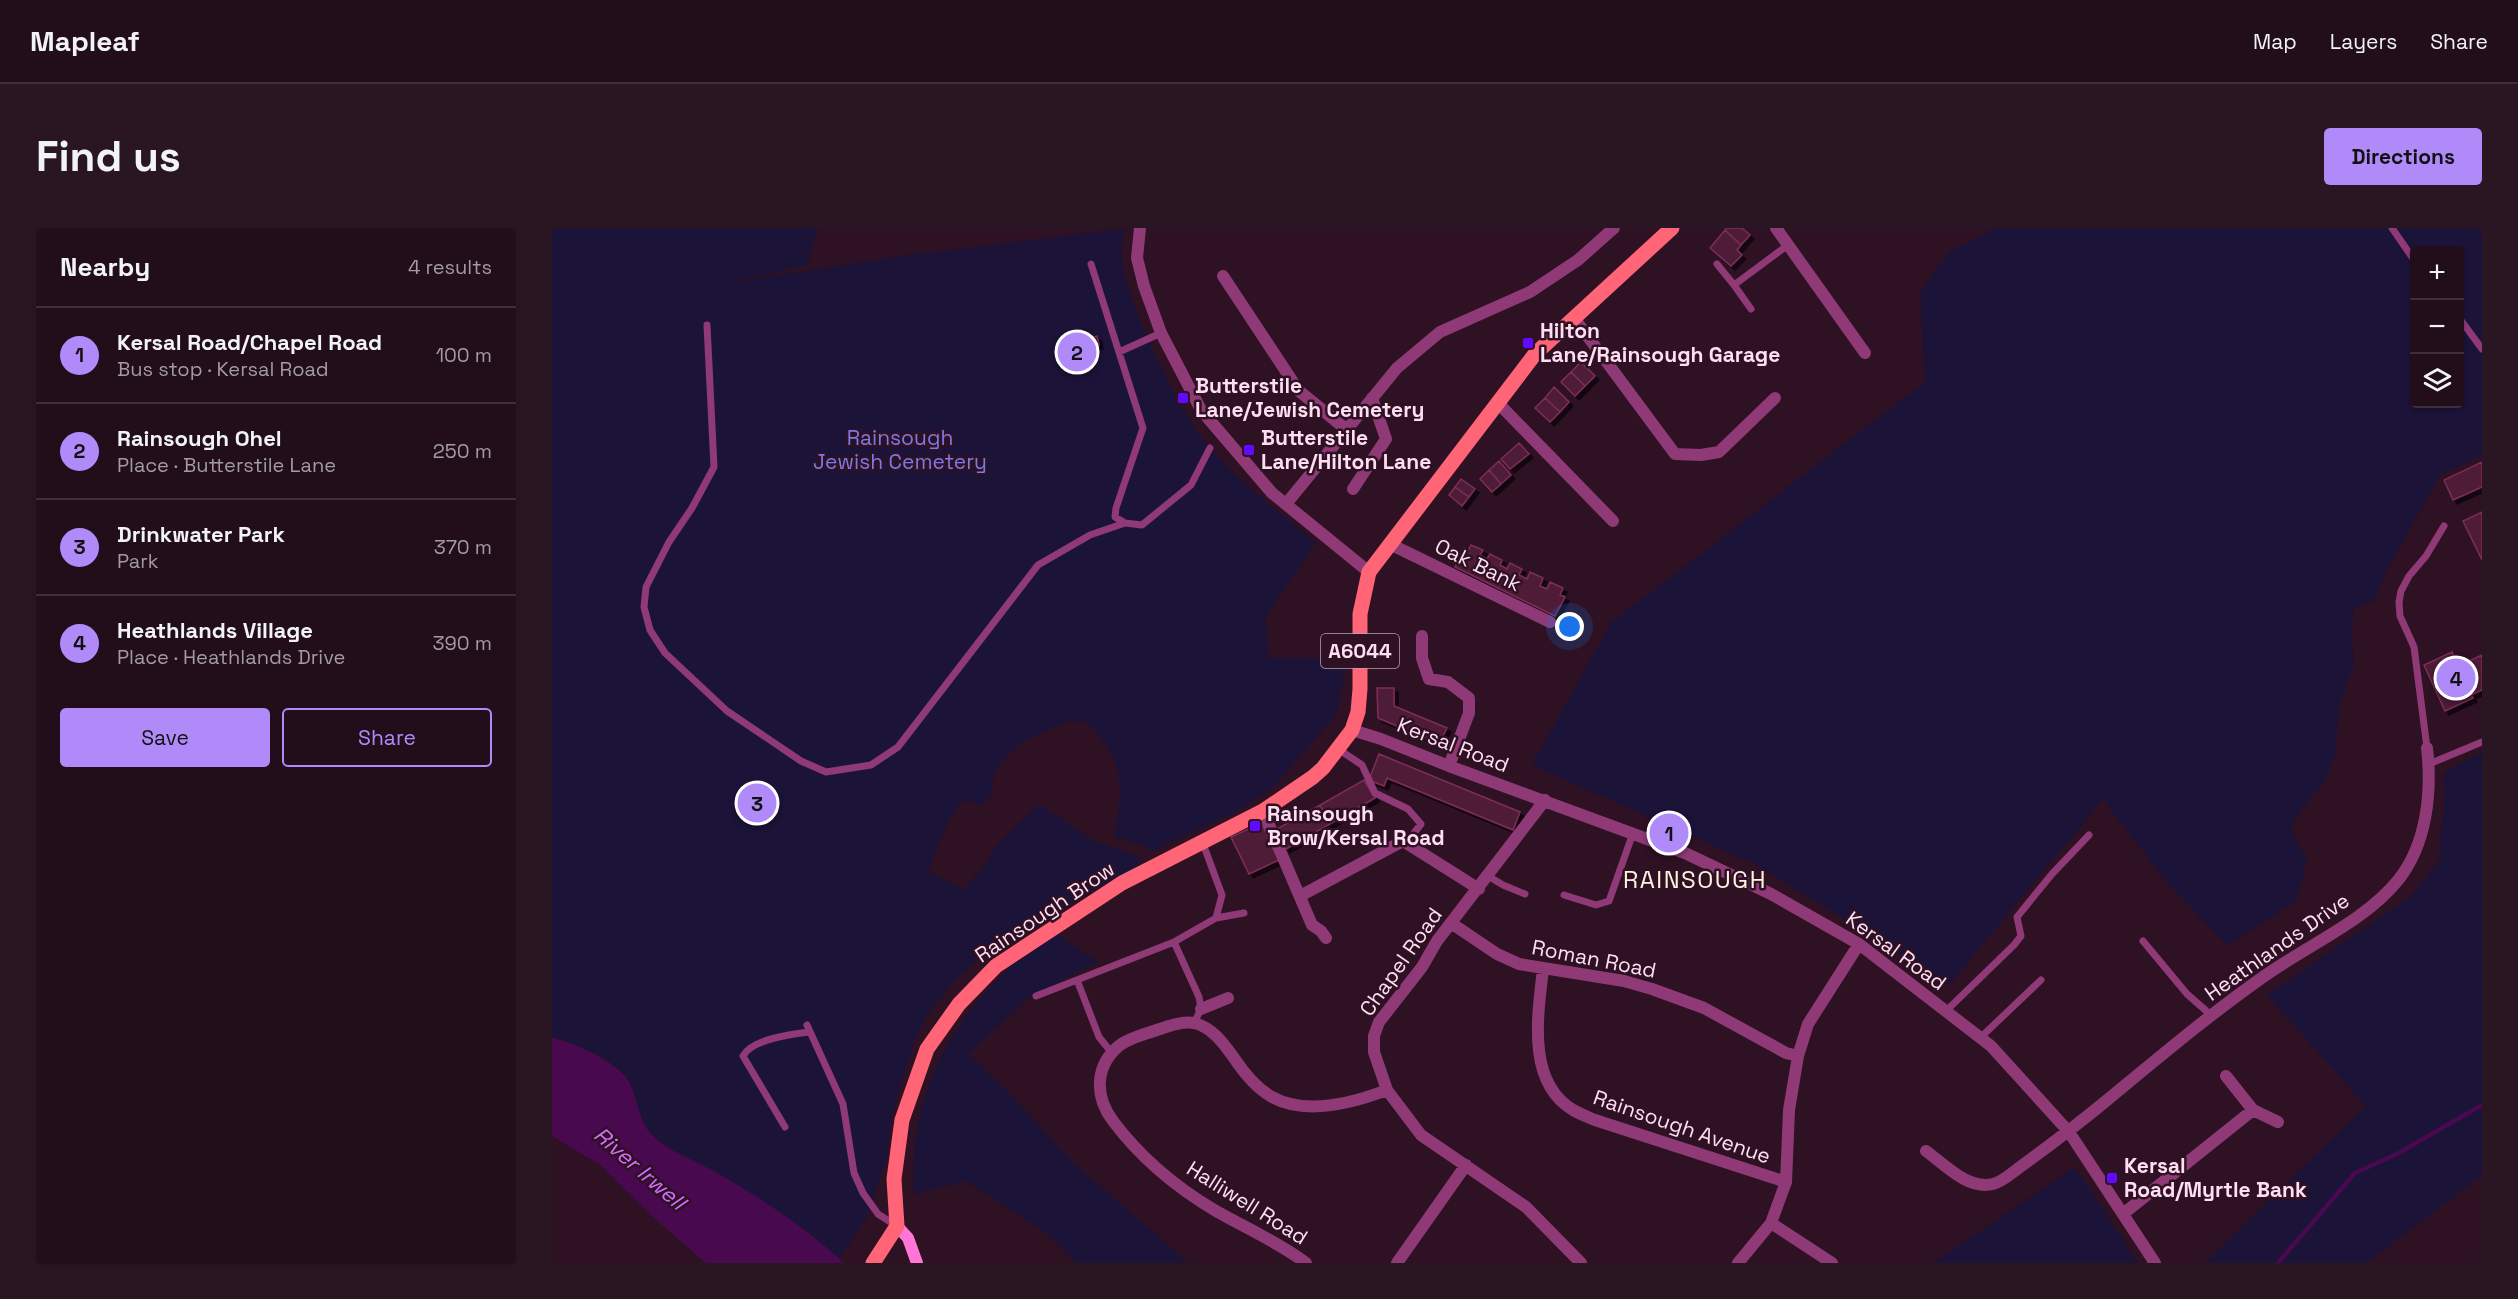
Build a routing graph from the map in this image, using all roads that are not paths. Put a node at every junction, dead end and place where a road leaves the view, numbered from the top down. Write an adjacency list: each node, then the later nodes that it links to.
1 (1140, 228): 16 (street)
2 (1614, 228): 20 (street)
3 (1672, 228): 13 (main road, A6044)
4 (1776, 228): 6 (street)
5 (2392, 228): 7 (lane)
6 (1788, 245): 11 (lane); 19 (street)
7 (2410, 253)
8 (1091, 264): 18 (lane)
9 (1717, 264): 11 (lane)
10 (1223, 276): 23 (street)
11 (1734, 285): 12 (lane)
12 (1751, 309)
13 (1574, 318): 21 (street); 22 (main road, A6044)
14 (2464, 324): 17 (lane)
15 (707, 326): 28 (lane)
16 (1161, 333): 18 (lane); 26 (street)
17 (2482, 349)
18 (1119, 352): 28 (lane)
19 (1865, 353)
20 (1372, 398): 23 (street); 25 (street)
21 (1775, 398)
22 (1497, 402): 27 (street); 30 (main road, A6044)
23 (1347, 430): 26 (street)
24 (1210, 448): 28 (lane)
25 (1353, 489)
26 (1286, 504): 31 (street)
27 (1613, 521)
28 (1125, 523)
29 (2444, 526): 36 (lane)
30 (1390, 544): 31 (main road, A6044); 32 (street, Oak Bank)
31 (1370, 572): 34 (main road, A6044)
32 (1550, 622)
33 (1422, 636): 39 (street)
34 (1352, 730): 37 (main road, Rainsough Brow); 39 (street, Kersal Road)
35 (2482, 742): 38 (lane)
36 (2427, 748): 38 (street, Heathlands Drive)
37 (1338, 749): 41 (main road, Rainsough Brow); 45 (lane)
38 (2429, 764): 65 (street, Heathlands Drive)
39 (1449, 766): 40 (street, Kersal Road)
40 (1545, 801): 42 (street, Kersal Road); 46 (street, Chapel Road)
41 (1263, 811): 44 (main road, Rainsough Brow); 50 (street)
42 (1633, 833): 49 (lane); 57 (street, Kersal Road)
43 (2089, 835): 64 (lane)
44 (1202, 841): 52 (lane); 81 (main road, Rainsough Brow)
45 (1403, 841): 47 (street); 50 (street)
46 (1488, 876): 47 (street, Chapel Road); 48 (lane)
47 (1479, 889): 53 (street, Chapel Road)
48 (1525, 894)
49 (1564, 895)
50 (1300, 896): 54 (street)
51 (1244, 914): 52 (lane)
52 (1216, 918): 56 (lane)
53 (1451, 923): 58 (street, Roman Road); 71 (street, Chapel Road)
54 (1326, 938)
55 (2143, 941): 65 (lane)
56 (1174, 942): 59 (lane); 63 (lane)
57 (1859, 944): 64 (street, Kersal Road); 69 (street)
58 (1543, 969): 69 (street, Roman Road); 78 (street, Rainsough Avenue)
59 (1077, 980): 61 (lane); 68 (lane)
60 (2041, 980): 67 (lane)
61 (1036, 996)
62 (1228, 998): 63 (street)
63 (1201, 1009): 66 (lane)
64 (1946, 1011): 67 (street, Kersal Road)
65 (2212, 1016): 75 (street, Heathlands Drive)
66 (1194, 1023): 68 (street); 71 (street)
67 (1980, 1038): 75 (street, Kersal Road)
68 (1112, 1053): 84 (street, Halliwell Road)
69 (1798, 1056): 78 (street)
70 (2226, 1076): 72 (street)
71 (1387, 1090): 77 (street, Chapel Road)
72 (2253, 1110): 73 (street); 79 (street)
73 (2278, 1122)
74 (785, 1127): 81 (lane)
75 (2069, 1132): 76 (street, Heathlands Drive); 79 (street, Kersal Road)
76 (1926, 1151)
77 (1466, 1165): 85 (street); 86 (street, Chapel Road)
78 (1786, 1182): 80 (street)
79 (2123, 1214): 89 (street, Kersal Road)
80 (1771, 1223): 87 (street); 88 (street)
81 (897, 1226): 82 (main road); 83 (street)
82 (873, 1263)
83 (917, 1263)
84 (1306, 1263)
85 (1397, 1263)
86 (1581, 1263)
87 (1738, 1263)
88 (1832, 1263)
89 (2156, 1263)

